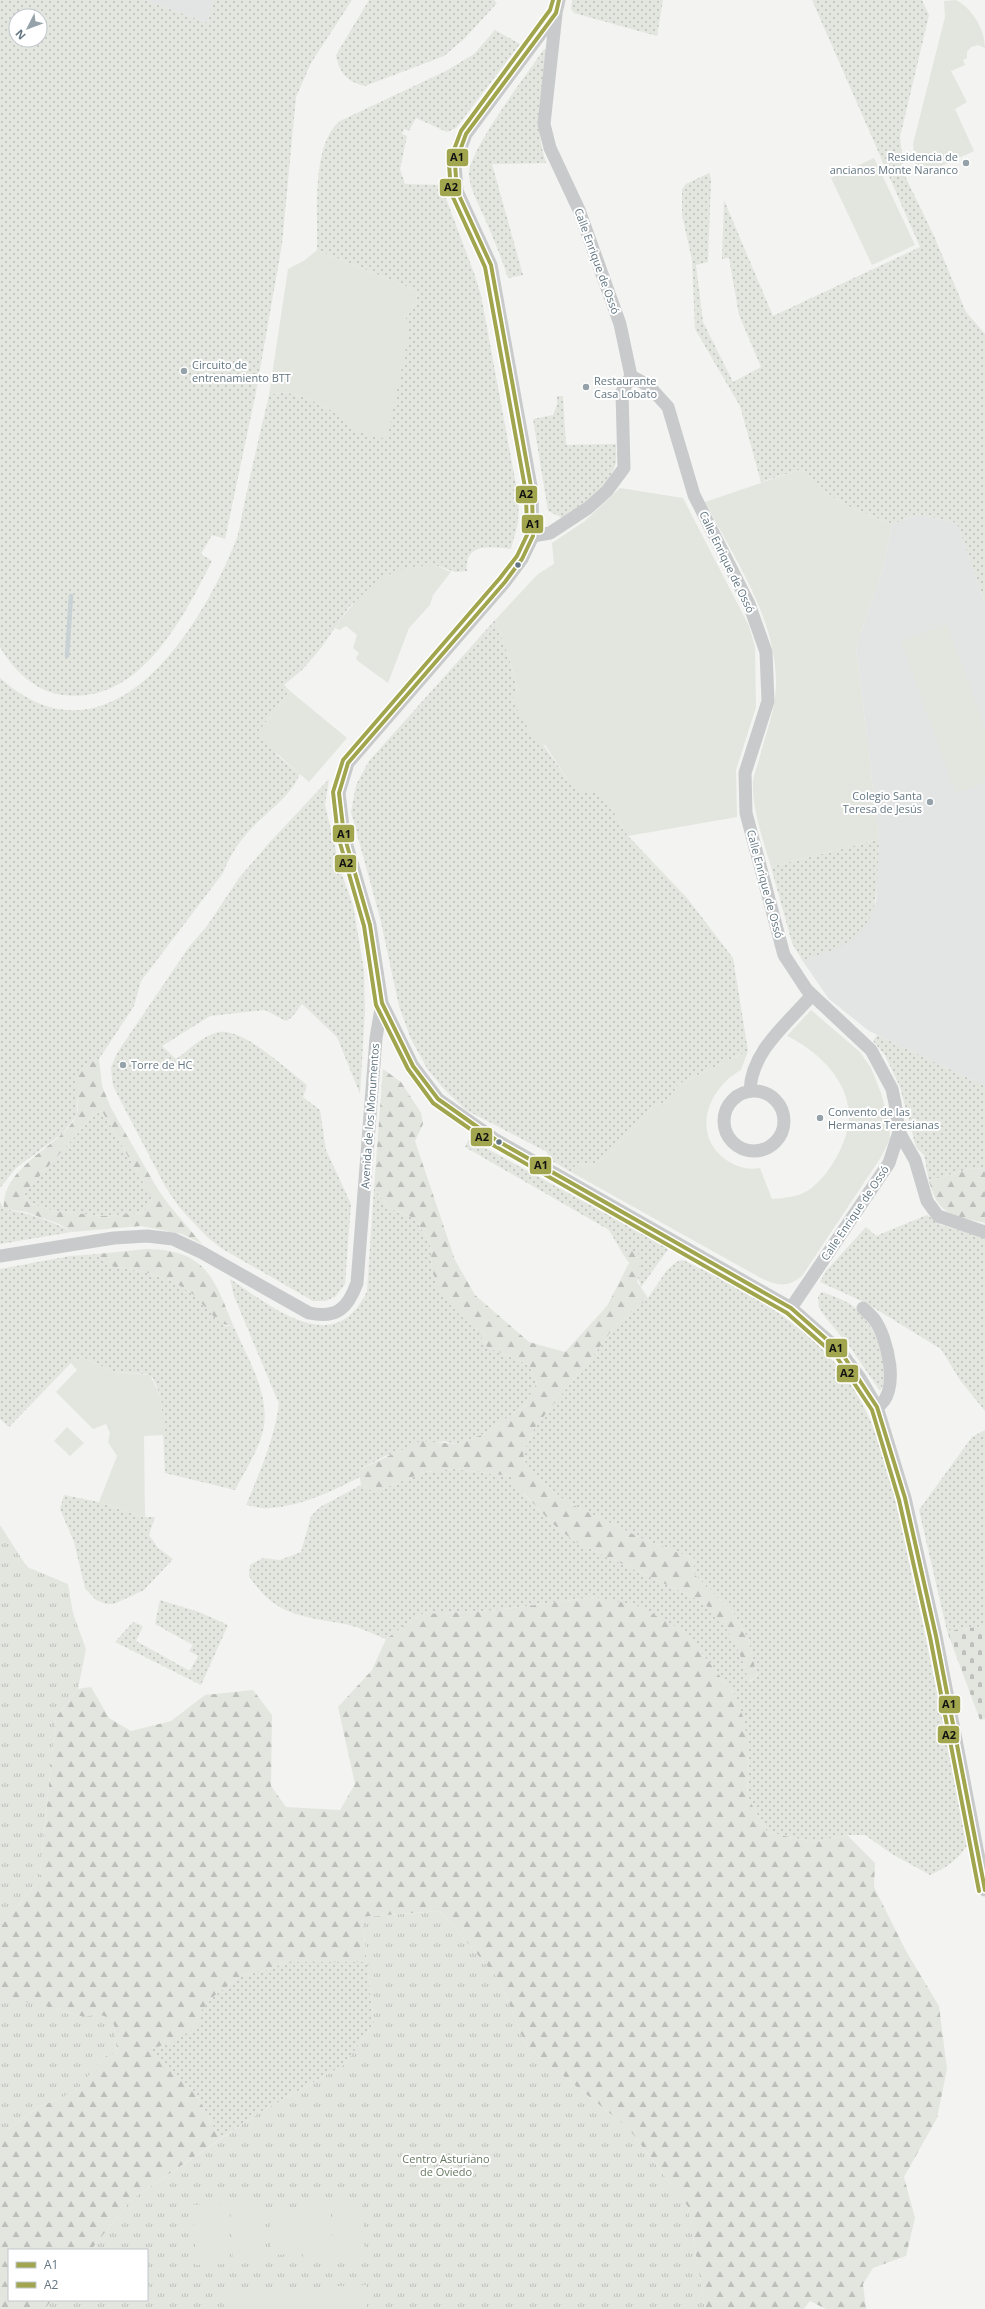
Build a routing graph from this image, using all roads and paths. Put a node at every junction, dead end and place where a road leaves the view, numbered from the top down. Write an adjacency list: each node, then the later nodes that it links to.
1 (559, 0): 2 (street)
2 (556, 14): 3 (street, Calle Enrique de Ossó); 4 (street)
3 (631, 376): 4 (street); 5 (street, Calle Enrique de Ossó)
4 (534, 536): 6 (street, Avenida de los Monumentos)
5 (812, 995): 7 (street); 8 (street, Calle Enrique de Ossó)
6 (382, 1003): 10 (street, Avenida de los Monumentos); 11 (street)
7 (750, 1091): 7 (street)
8 (899, 1132): 9 (street); 11 (street, Calle Enrique de Ossó)
9 (985, 1232)
10 (0, 1256)
11 (791, 1308): 13 (street)
12 (864, 1308): 13 (street)
13 (877, 1407): 14 (street)
14 (985, 1890)

